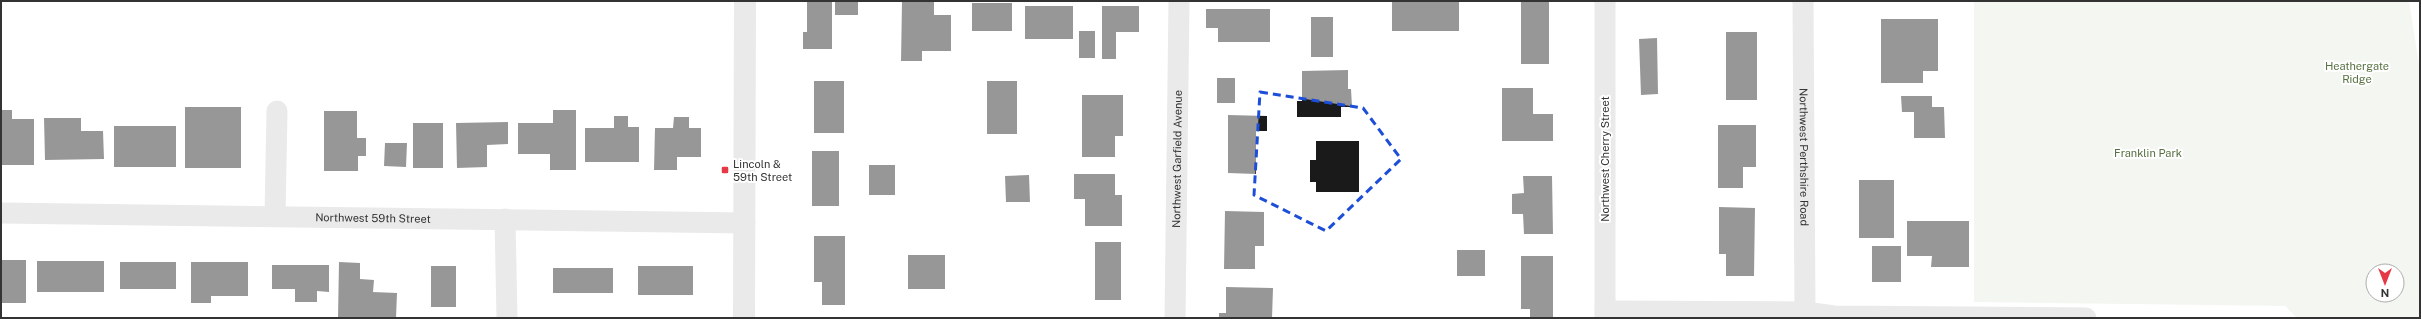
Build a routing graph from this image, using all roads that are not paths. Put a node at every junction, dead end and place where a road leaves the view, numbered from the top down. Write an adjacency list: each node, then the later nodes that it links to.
1 (745, 1): 9 (street)
2 (1179, 1): 15 (street, Northwest Garfield Avenue)
3 (1605, 1): 11 (street, Northwest Cherry Street)
4 (1803, 1): 10 (street, Northwest Perthshire Road)
5 (277, 111): 7 (street)
6 (1, 213): 7 (street, Northwest 59th Street)
7 (275, 216): 8 (street, Northwest 59th Street)
8 (505, 219): 9 (street, Northwest 59th Street); 13 (street)
9 (745, 223): 14 (street)
10 (1805, 312): 11 (street); 12 (street)
11 (1605, 314)
12 (1834, 317): 16 (street)
13 (507, 318)
14 (744, 318)
15 (1174, 318)
16 (2086, 318)

